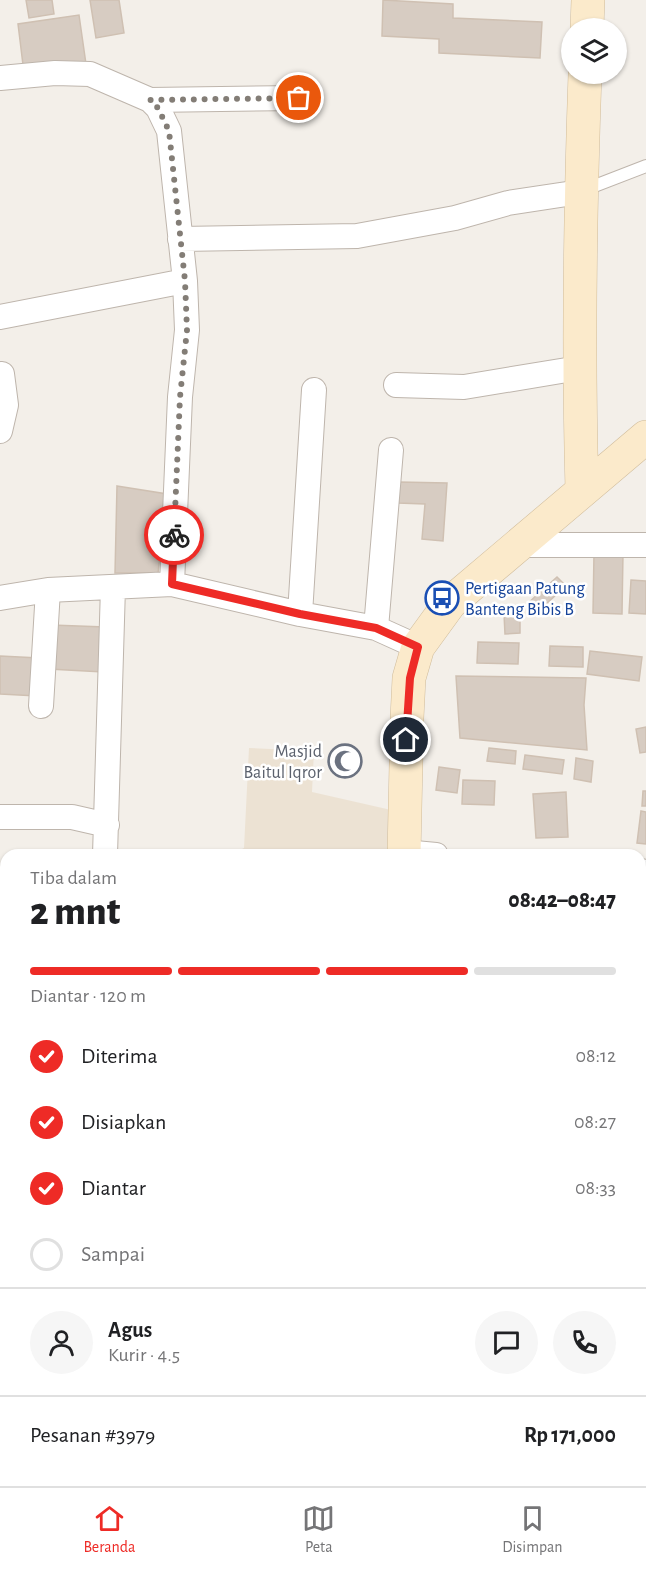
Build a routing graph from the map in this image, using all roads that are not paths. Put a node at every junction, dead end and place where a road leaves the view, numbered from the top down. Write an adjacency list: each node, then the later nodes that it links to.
1 (588, 0): 2 (main road)
2 (587, 18)
3 (0, 78): 6 (street)
4 (585, 84): 8 (main road)
5 (299, 98): 6 (street)
6 (150, 100): 9 (street)
7 (646, 166): 8 (lane)
8 (580, 192): 9 (street); 12 (main road)
9 (180, 239): 10 (street)
10 (185, 281): 11 (street); 22 (street)
11 (0, 317)
12 (579, 368): 14 (street); 19 (main road)
13 (3, 374): 16 (street)
14 (396, 386)
15 (314, 390): 26 (street)
16 (0, 431)
17 (646, 437): 19 (main road)
18 (391, 450): 27 (street)
19 (582, 490): 21 (main road)
20 (646, 544): 21 (street)
21 (516, 545): 28 (main road)
22 (172, 584): 23 (street); 26 (street)
23 (113, 587): 24 (street); 31 (street)
24 (48, 591): 25 (street); 29 (street)
25 (0, 598)
26 (300, 614): 27 (street)
27 (376, 628): 28 (street)
28 (418, 647): 33 (main road)
29 (41, 705)
30 (0, 817): 31 (street)
31 (107, 825): 32 (street)
32 (105, 849)
33 (404, 849)

